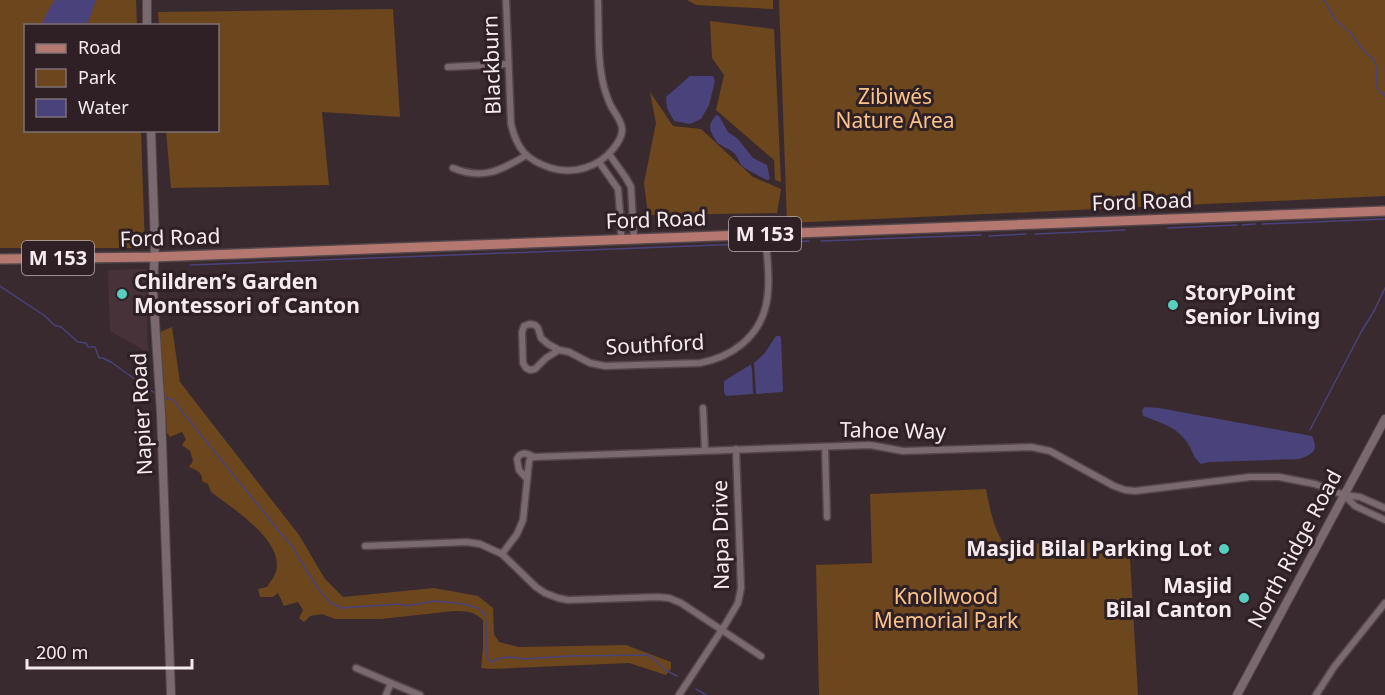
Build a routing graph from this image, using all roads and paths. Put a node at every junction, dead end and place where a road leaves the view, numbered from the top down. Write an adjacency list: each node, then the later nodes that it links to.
1 (147, 0): 4 (street)
2 (506, 0): 5 (street, Blackburn)
3 (598, 0): 8 (street)
4 (147, 24)
5 (508, 64): 6 (street); 9 (street, Blackburn)
6 (448, 67)
7 (151, 132): 16 (street, Napier Road)
8 (609, 154): 10 (street); 14 (street)
9 (525, 156): 10 (street); 11 (street)
10 (599, 162): 15 (street)
11 (453, 168)
12 (1385, 211): 13 (main road, Ford Road / M 153)
13 (765, 234): 14 (main road, Ford Road / M 153); 18 (street, Southford)
14 (634, 239): 15 (main road, Ford Road / M 153)
15 (621, 240): 16 (main road, Ford Road / M 153)
16 (153, 257): 17 (main road, Ford Road / M 153); 37 (street, Napier Road)
17 (0, 259)
18 (559, 350): 18 (street, Southford)
19 (703, 408): 23 (street)
20 (1385, 419): 26 (street, North Ridge Road)
21 (825, 447): 22 (street, Tahoe Way); 26 (street, Tahoe Way); 28 (street)
22 (736, 449): 23 (street, Tahoe Way); 33 (street, Napa Drive)
23 (705, 450): 24 (street, Tahoe Way)
24 (534, 457): 25 (street); 25 (street)
25 (527, 479): 31 (street)
26 (1344, 495): 27 (street); 29 (street); 41 (street, North Ridge Road)
27 (1385, 508)
28 (827, 518)
29 (1385, 520)
30 (365, 546): 31 (street)
31 (501, 554): 33 (street)
32 (1385, 603): 42 (street)
33 (722, 631): 34 (street); 40 (street, Napa Drive)
34 (760, 656)
35 (356, 668): 36 (street)
36 (391, 683): 38 (street); 39 (street)
37 (171, 695)
38 (386, 695)
39 (420, 695)
40 (679, 695)
41 (1236, 695)
42 (1316, 695)

